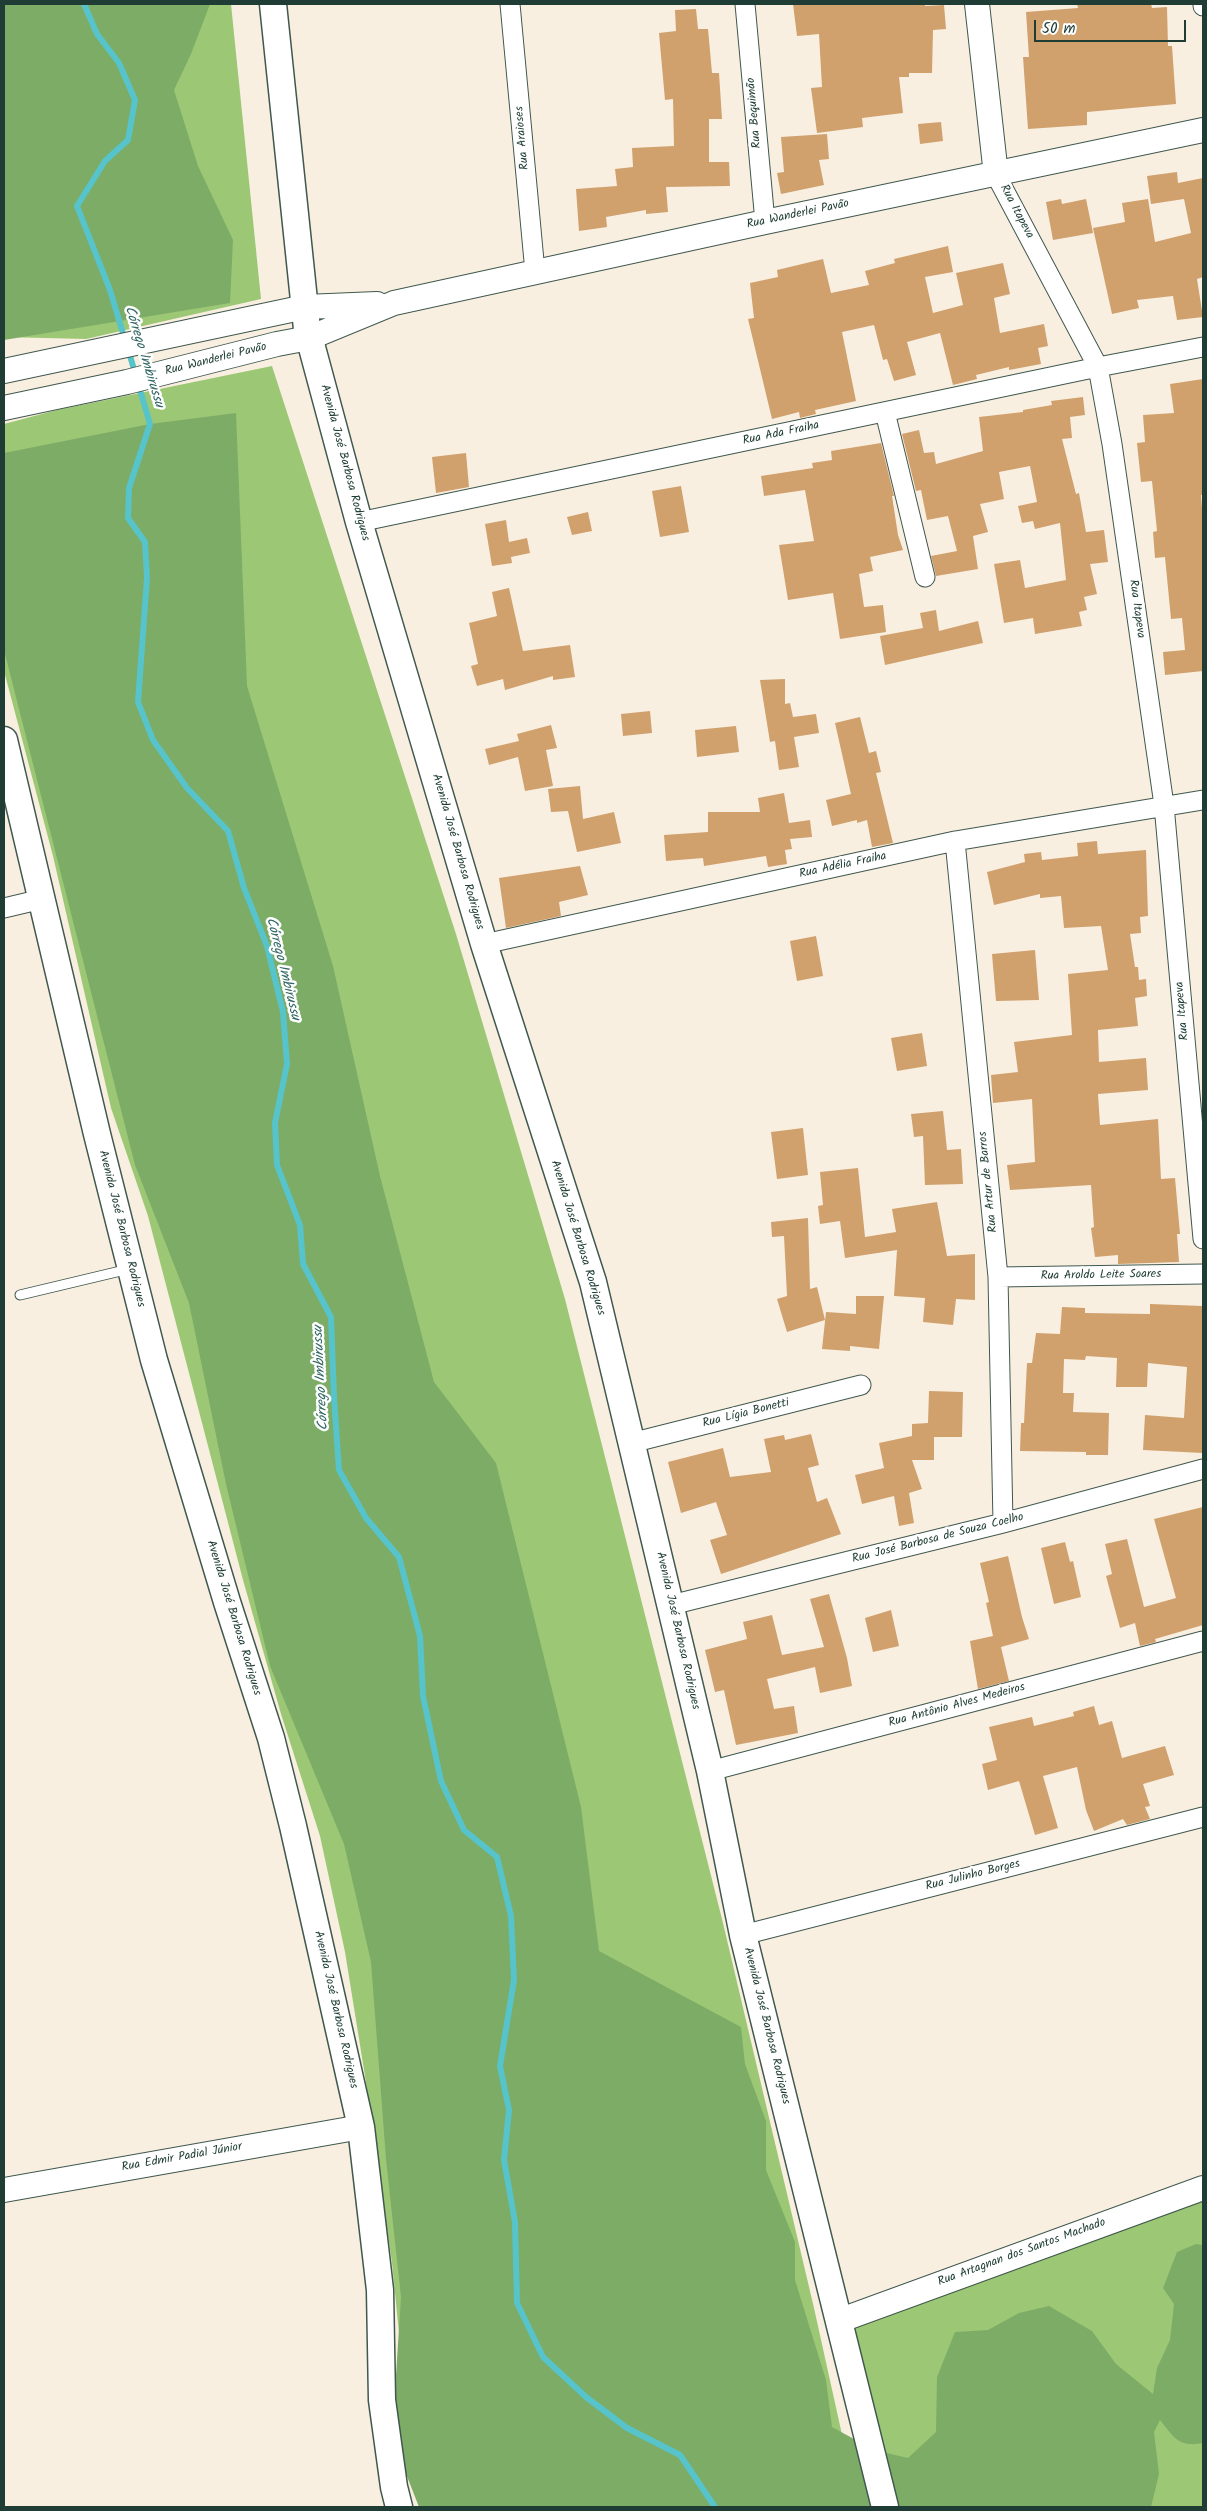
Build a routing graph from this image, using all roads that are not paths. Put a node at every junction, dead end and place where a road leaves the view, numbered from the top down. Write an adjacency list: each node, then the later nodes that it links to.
1 (273, 4): 10 (main road, Avenida José Barbosa Rodrigues)
2 (510, 4): 8 (street, Rua Araioses)
3 (745, 4): 7 (street, Rua Bequimão)
4 (977, 4): 6 (street, Rua Itapeva)
5 (1203, 130): 6 (street, Rua Wanderlei Pavão)
6 (996, 175): 7 (street, Rua Wanderlei Pavão); 13 (street, Rua Itapeva)
7 (765, 222): 8 (street, Rua Wanderlei Pavão)
8 (535, 272): 9 (street, Rua Wanderlei Pavão)
9 (394, 303): 10 (street, Rua Wanderlei Pavão); 11 (street, Rua Wanderlei Pavão)
10 (305, 307): 11 (main road, Avenida José Barbosa Rodrigues); 14 (street, Rua Wanderlei Pavão)
11 (309, 338): 15 (street, Rua Wanderlei Pavão); 17 (main road, Avenida José Barbosa Rodrigues)
12 (1203, 347): 13 (street, Rua Ada Fraiha)
13 (1098, 367): 16 (street, Rua Ada Fraiha); 21 (street, Rua Itapeva)
14 (4, 371)
15 (4, 408)
16 (885, 412): 17 (street, Rua Ada Fraiha); 18 (street)
17 (359, 522): 25 (main road, Avenida José Barbosa Rodrigues)
18 (925, 577)
19 (4, 740): 23 (main road, Avenida José Barbosa Rodrigues)
20 (1203, 800): 21 (street, Rua Adélia Fraiha)
21 (1164, 805): 22 (street, Rua Adélia Fraiha); 26 (street, Rua Itapeva)
22 (955, 842): 25 (street, Rua Adélia Fraiha); 29 (street, Rua Artur de Barros)
23 (42, 899): 24 (street); 27 (main road, Avenida José Barbosa Rodrigues)
24 (4, 908)
25 (484, 944): 32 (main road, Avenida José Barbosa Rodrigues)
26 (1203, 1239)
27 (132, 1268): 30 (lane); 40 (main road, Avenida José Barbosa Rodrigues)
28 (1203, 1274): 29 (street, Rua Aroldo Leite Soares)
29 (998, 1277): 34 (street, Rua Artur de Barros)
30 (20, 1295)
31 (861, 1385): 32 (street, Rua Lígia Bonetti)
32 (631, 1443): 35 (main road, Avenida José Barbosa Rodrigues)
33 (1203, 1468): 34 (street, Rua José Barbosa de Souza Coelho)
34 (1003, 1523): 35 (street, Rua José Barbosa de Souza Coelho)
35 (672, 1605): 37 (main road, Avenida José Barbosa Rodrigues)
36 (1203, 1641): 37 (street, Rua Antônio Alves Medeiros)
37 (710, 1771): 39 (main road, Avenida José Barbosa Rodrigues)
38 (1203, 1817): 39 (street, Rua Julinho Borges)
39 (743, 1935): 43 (main road, Avenida José Barbosa Rodrigues)
40 (361, 2127): 42 (street, Rua Edmir Padial Júnior); 44 (main road, Avenida José Barbosa Rodrigues)
41 (1203, 2188): 43 (street, Rua Artagnan dos Santos Machado)
42 (4, 2190)
43 (841, 2320): 45 (main road, Avenida José Barbosa Rodrigues)
44 (399, 2507)
45 (886, 2507)

